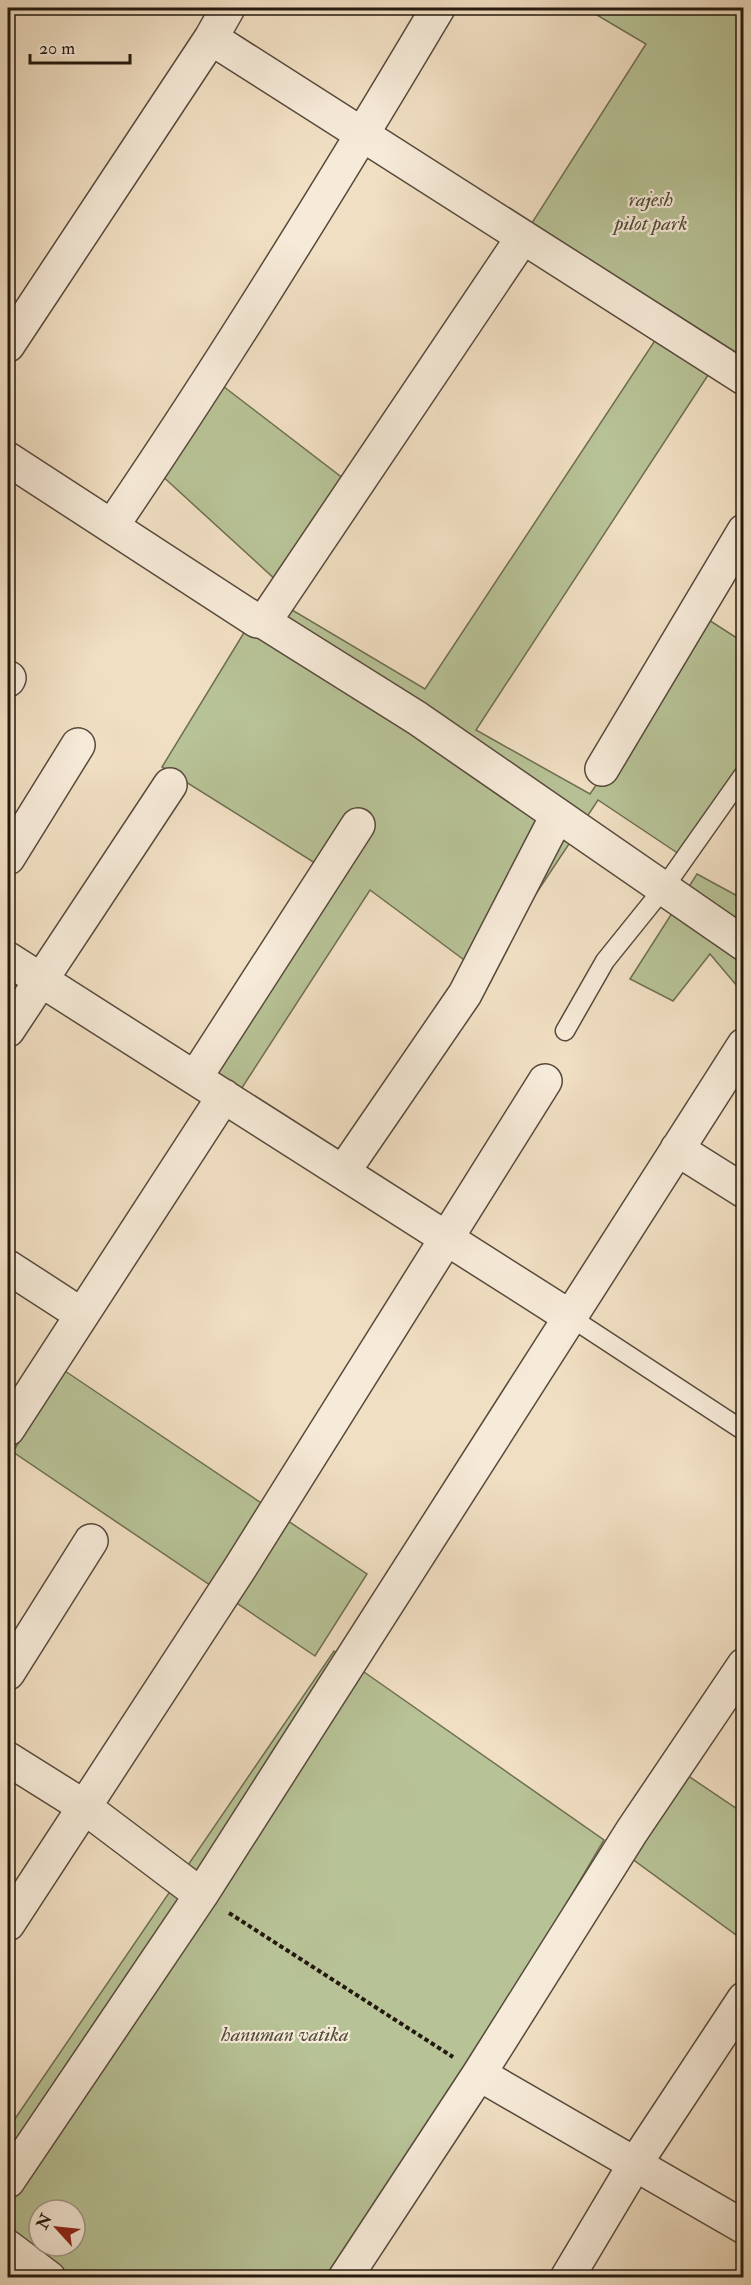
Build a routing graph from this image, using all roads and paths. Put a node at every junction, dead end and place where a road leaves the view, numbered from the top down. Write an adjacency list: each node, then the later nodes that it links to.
1 (228, 8): 3 (street)
2 (438, 8): 4 (street)
3 (211, 38): 4 (street); 6 (street)
4 (362, 135): 5 (street); 9 (street)
5 (523, 237): 7 (street); 11 (street)
6 (8, 345)
7 (744, 378)
8 (8, 459): 9 (street)
9 (112, 526): 11 (street)
10 (744, 531): 13 (street)
11 (264, 622): 16 (street)
12 (78, 745): 18 (street)
13 (602, 769)
14 (744, 774): 19 (lane)
15 (170, 785): 22 (street)
16 (556, 816): 19 (street); 30 (street)
17 (358, 825): 26 (street)
18 (8, 858)
19 (663, 889): 20 (street); 24 (lane)
20 (744, 944)
21 (8, 959): 22 (street)
22 (41, 980): 23 (street); 26 (street)
23 (8, 1030)
24 (565, 1031)
25 (744, 1045): 29 (street)
26 (195, 1078): 28 (street)
27 (545, 1081): 32 (street)
28 (224, 1096): 30 (street); 34 (street)
29 (677, 1149): 31 (street); 35 (street)
30 (343, 1172): 32 (street)
31 (742, 1186)
32 (447, 1237): 35 (street); 42 (street)
33 (8, 1267): 34 (street)
34 (82, 1315): 36 (street)
35 (570, 1317): 37 (lane); 43 (street)
36 (8, 1429)
37 (744, 1431)
38 (91, 1541): 40 (street)
39 (744, 1665): 46 (street)
40 (8, 1673)
41 (8, 1759): 42 (street)
42 (83, 1806): 43 (street); 44 (street)
43 (201, 1895): 46 (path); 48 (street)
44 (8, 1924)
45 (744, 1999): 47 (street)
46 (479, 2074): 47 (street); 52 (street)
47 (635, 2164): 49 (street); 53 (street)
48 (8, 2181)
49 (744, 2227)
50 (8, 2247): 51 (street)
51 (50, 2277)
52 (345, 2277)
53 (567, 2277)

